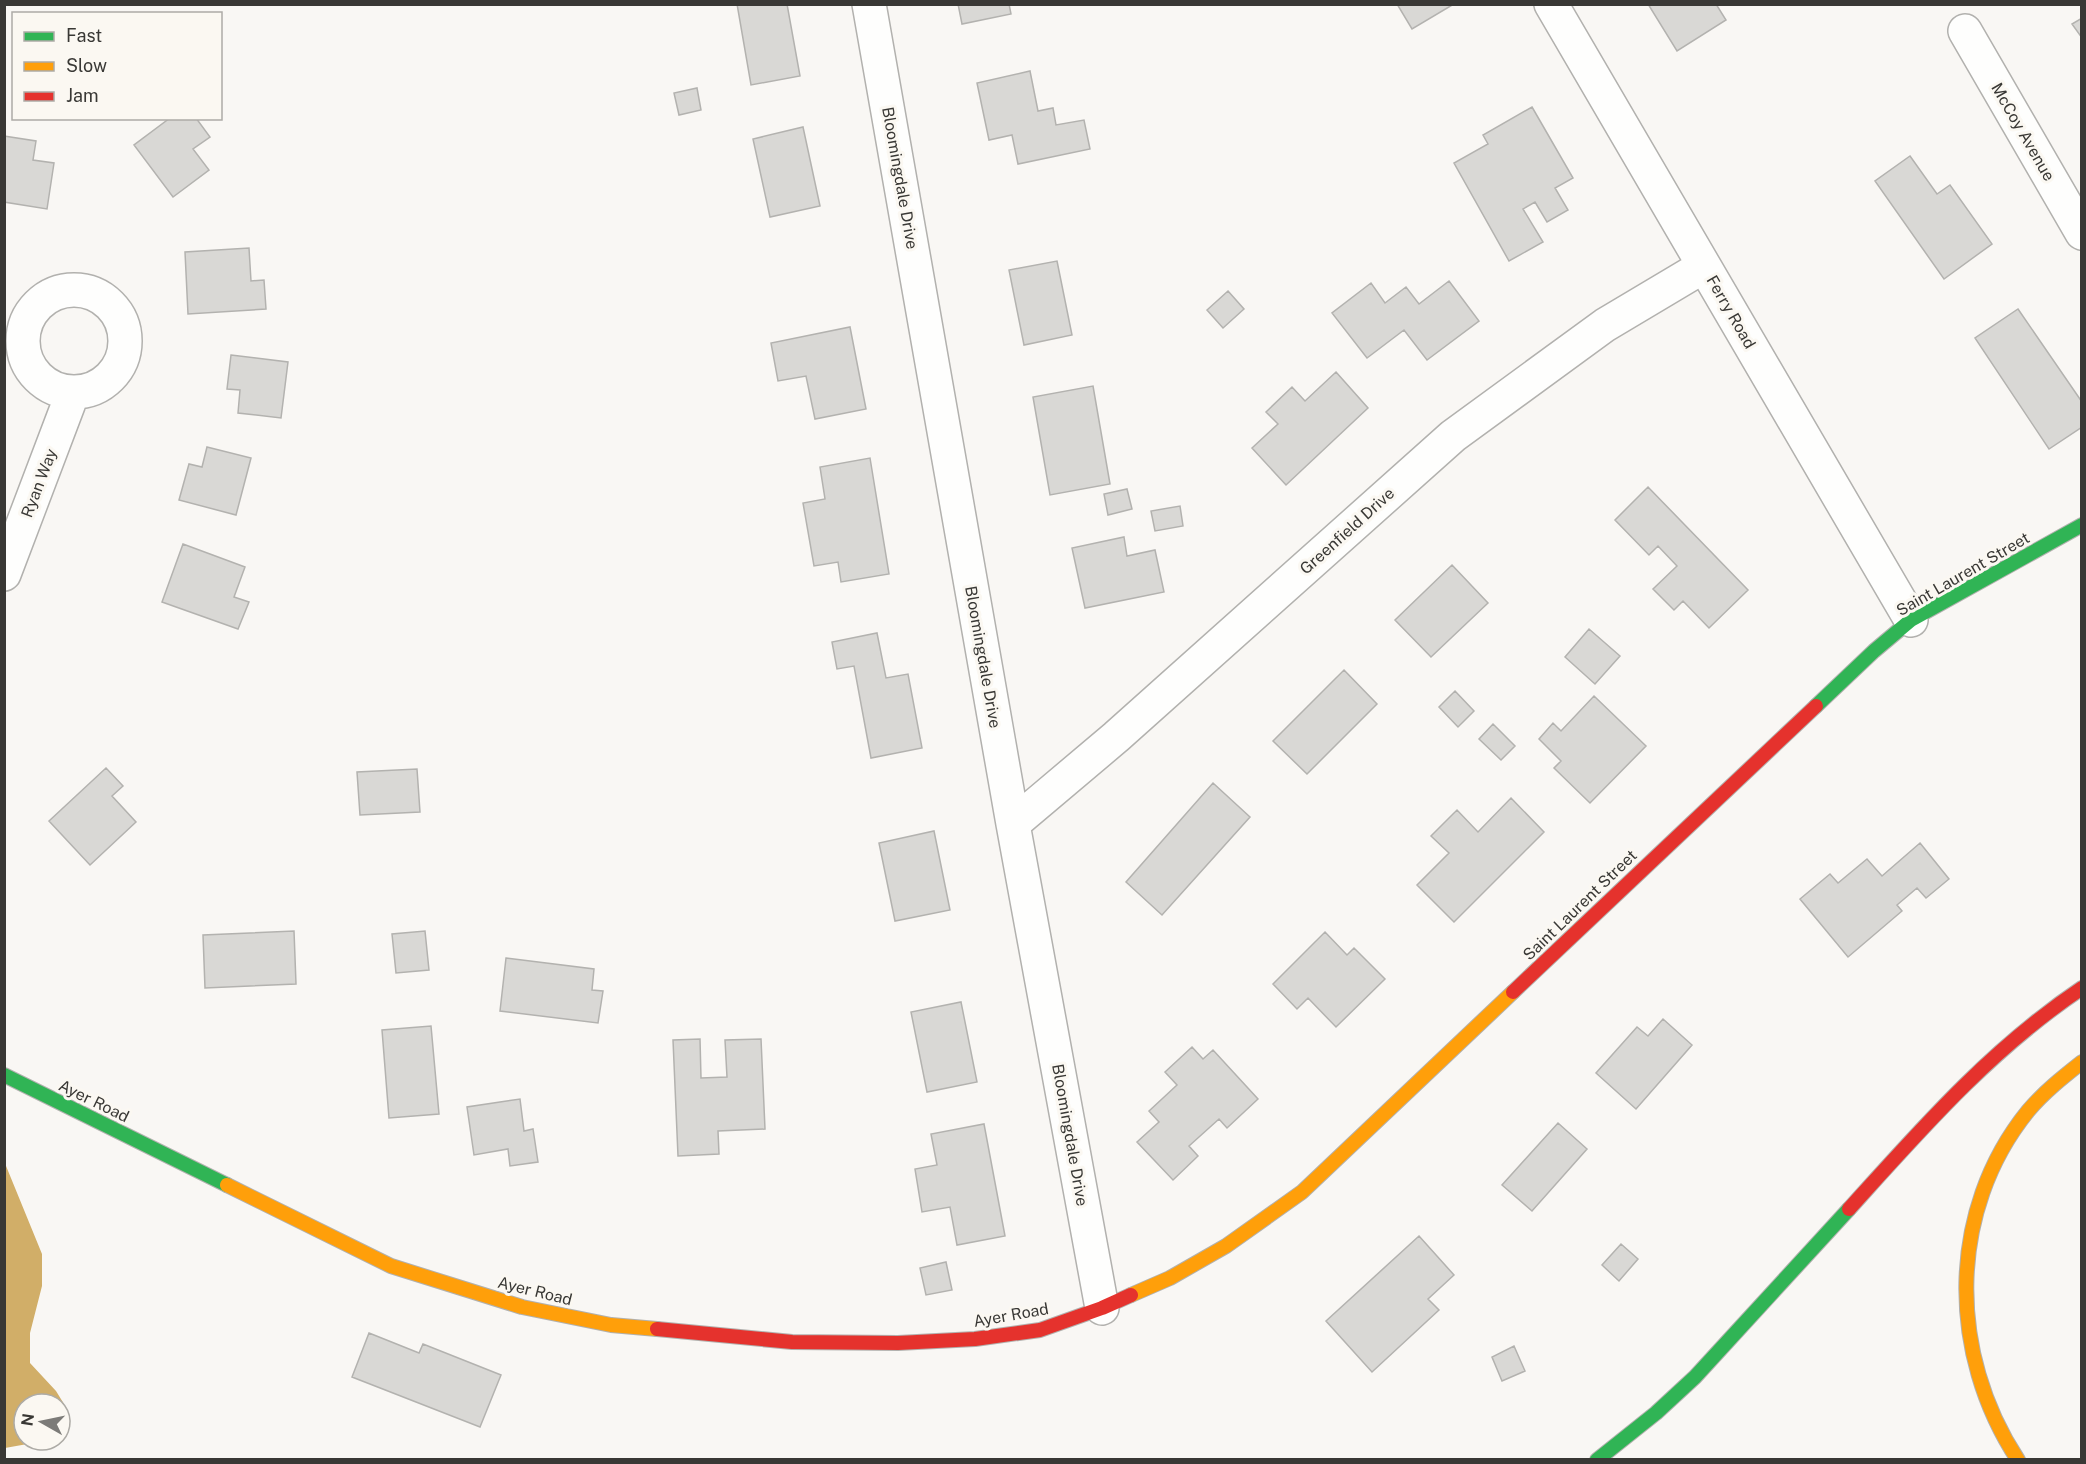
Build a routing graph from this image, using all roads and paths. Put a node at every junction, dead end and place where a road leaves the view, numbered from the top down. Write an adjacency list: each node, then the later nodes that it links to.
1 (869, 4): 10 (street, Bloomingdale Drive)
2 (1551, 4): 5 (street, Ferry Road)
3 (1965, 31): 4 (street, McCoy Avenue)
4 (2082, 233)
5 (1704, 266): 9 (street, Ferry Road); 10 (street, Greenfield Drive)
6 (73, 392): 8 (street, Ryan Way)
7 (2082, 525): 9 (main road, Saint Laurent Street)
8 (4, 574)
9 (1911, 620): 14 (main road, Saint Laurent Street)
10 (1013, 824): 14 (street, Bloomingdale Drive)
11 (2082, 988): 15 (main road)
12 (2082, 1062): 16 (main road)
13 (4, 1075): 14 (main road, Ayer Road)
14 (1102, 1308)
15 (1597, 1460)
16 (2018, 1460)

